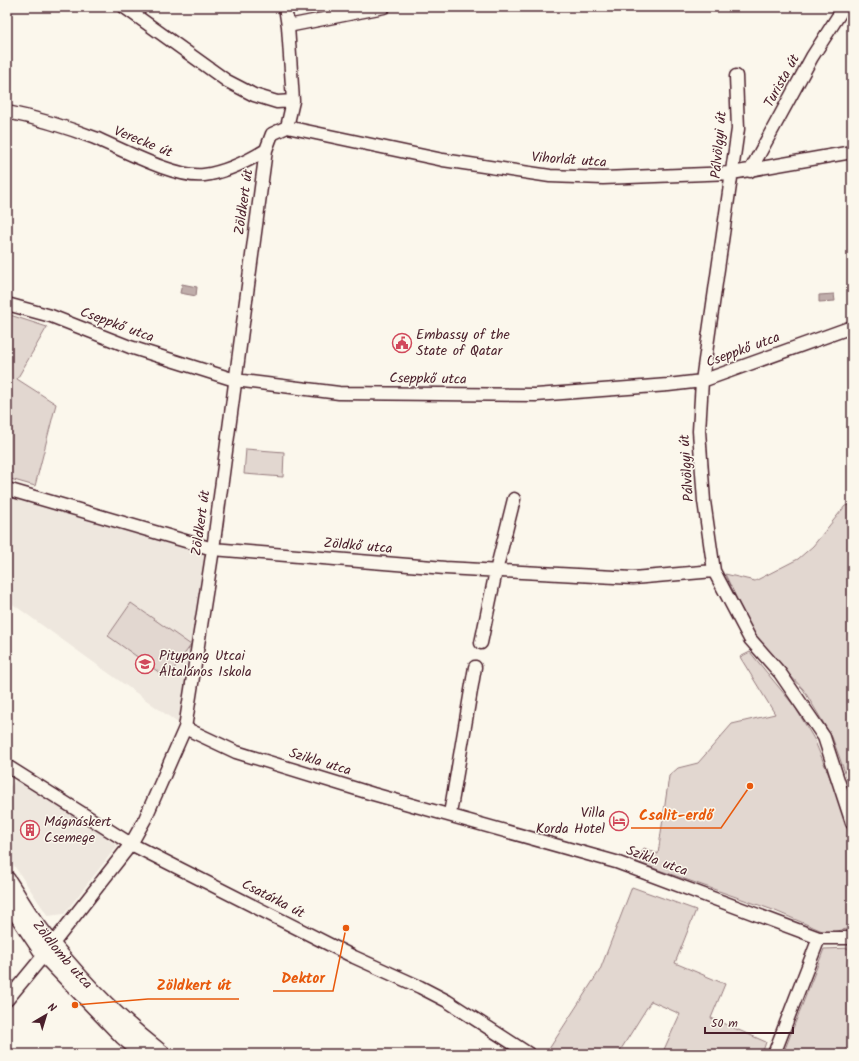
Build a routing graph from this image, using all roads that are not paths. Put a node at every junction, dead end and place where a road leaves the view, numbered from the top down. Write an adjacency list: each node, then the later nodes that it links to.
1 (124, 7): 7 (street)
2 (285, 7): 5 (street)
3 (384, 7): 5 (street)
4 (844, 7): 12 (street, Turista út)
5 (288, 26): 7 (street)
6 (736, 76): 13 (street, Pálvölgyi út)
7 (293, 101): 9 (street)
8 (7, 112): 10 (street, Verecke út)
9 (287, 127): 10 (street, Zöldkert út); 13 (street, Vihorlát utca)
10 (266, 150): 16 (street, Zöldkert út)
11 (852, 152): 12 (street, Vihorlát utca)
12 (750, 171): 13 (street, Vihorlát utca)
13 (732, 173): 17 (street, Pálvölgyi út)
14 (7, 304): 16 (street, Cseppkő utca)
15 (852, 327): 17 (street, Cseppkő utca)
16 (235, 380): 17 (street, Cseppkő utca); 21 (street, Zöldkert út)
17 (702, 381): 23 (street, Pálvölgyi út)
18 (11, 490): 20 (street); 21 (street, Zöldkő utca)
19 (514, 499): 22 (street)
20 (7, 502)
21 (213, 549): 22 (street, Zöldkő utca); 26 (street, Zöldkert út)
22 (496, 571): 23 (street, Zöldkő utca); 24 (street)
23 (714, 571): 29 (street, Pálvölgyi út)
24 (480, 643)
25 (476, 667): 28 (street)
26 (185, 728): 28 (street, Szikla utca); 30 (street, Zöldkert út)
27 (7, 766): 30 (street, Csatárka út)
28 (450, 814): 33 (street, Szikla utca)
29 (852, 823)
30 (132, 844): 35 (street, Zöldkert út); 39 (street, Csatárka út)
31 (7, 879): 35 (street, Zöldlomb utca)
32 (7, 900): 35 (street, Zöldlomb utca)
33 (819, 938): 34 (street, Szikla utca); 40 (street)
34 (852, 938)
35 (48, 949): 36 (street, Zöldkert út); 37 (street, Zöldlomb utca); 38 (street, Zöldlomb utca)
36 (7, 1000)
37 (143, 1054)
38 (163, 1054)
39 (529, 1054)
40 (774, 1054)

